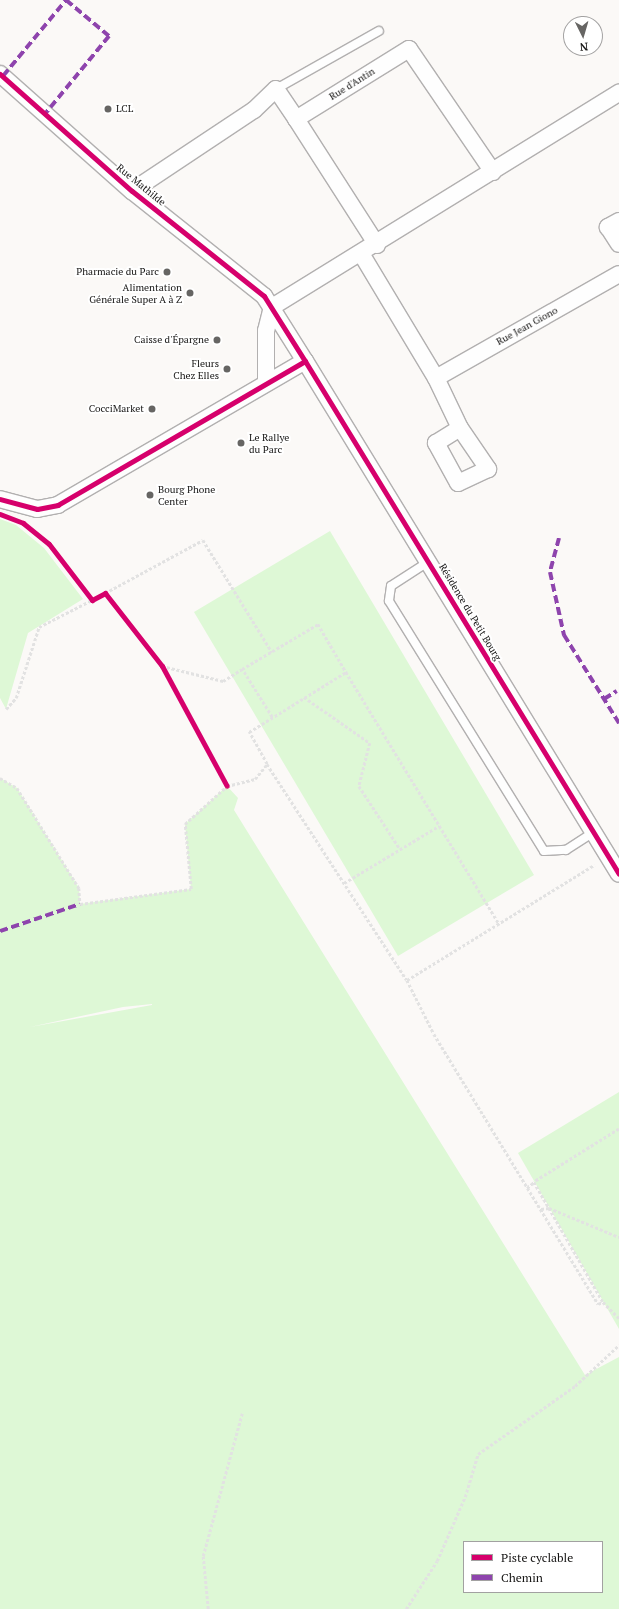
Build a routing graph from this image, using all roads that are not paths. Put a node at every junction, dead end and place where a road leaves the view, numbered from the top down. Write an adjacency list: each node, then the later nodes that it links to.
1 (379, 31): 3 (lane)
2 (0, 74): 7 (street, Rue Mathilde)
3 (276, 88): 5 (street); 7 (street)
4 (619, 93): 6 (street)
5 (296, 118): 6 (street, Rue d'Antin); 10 (street)
6 (493, 172): 10 (street)
7 (132, 191): 13 (street, Rue Mathilde)
8 (619, 220): 9 (street)
9 (619, 244)
10 (376, 245): 11 (street)
11 (362, 254): 13 (street); 15 (street)
12 (619, 274): 15 (street, Rue Jean Giono)
13 (272, 307): 14 (street, Rue Mathilde); 16 (street)
14 (304, 361): 16 (street); 19 (street, Résidence du Petit Bourg)
15 (436, 378): 17 (street)
16 (266, 383): 18 (street)
17 (460, 428)
18 (0, 499)
19 (428, 562): 20 (street, Résidence du Petit Bourg); 20 (lane)
20 (594, 832): 21 (street, Résidence du Petit Bourg)
21 (619, 874)

